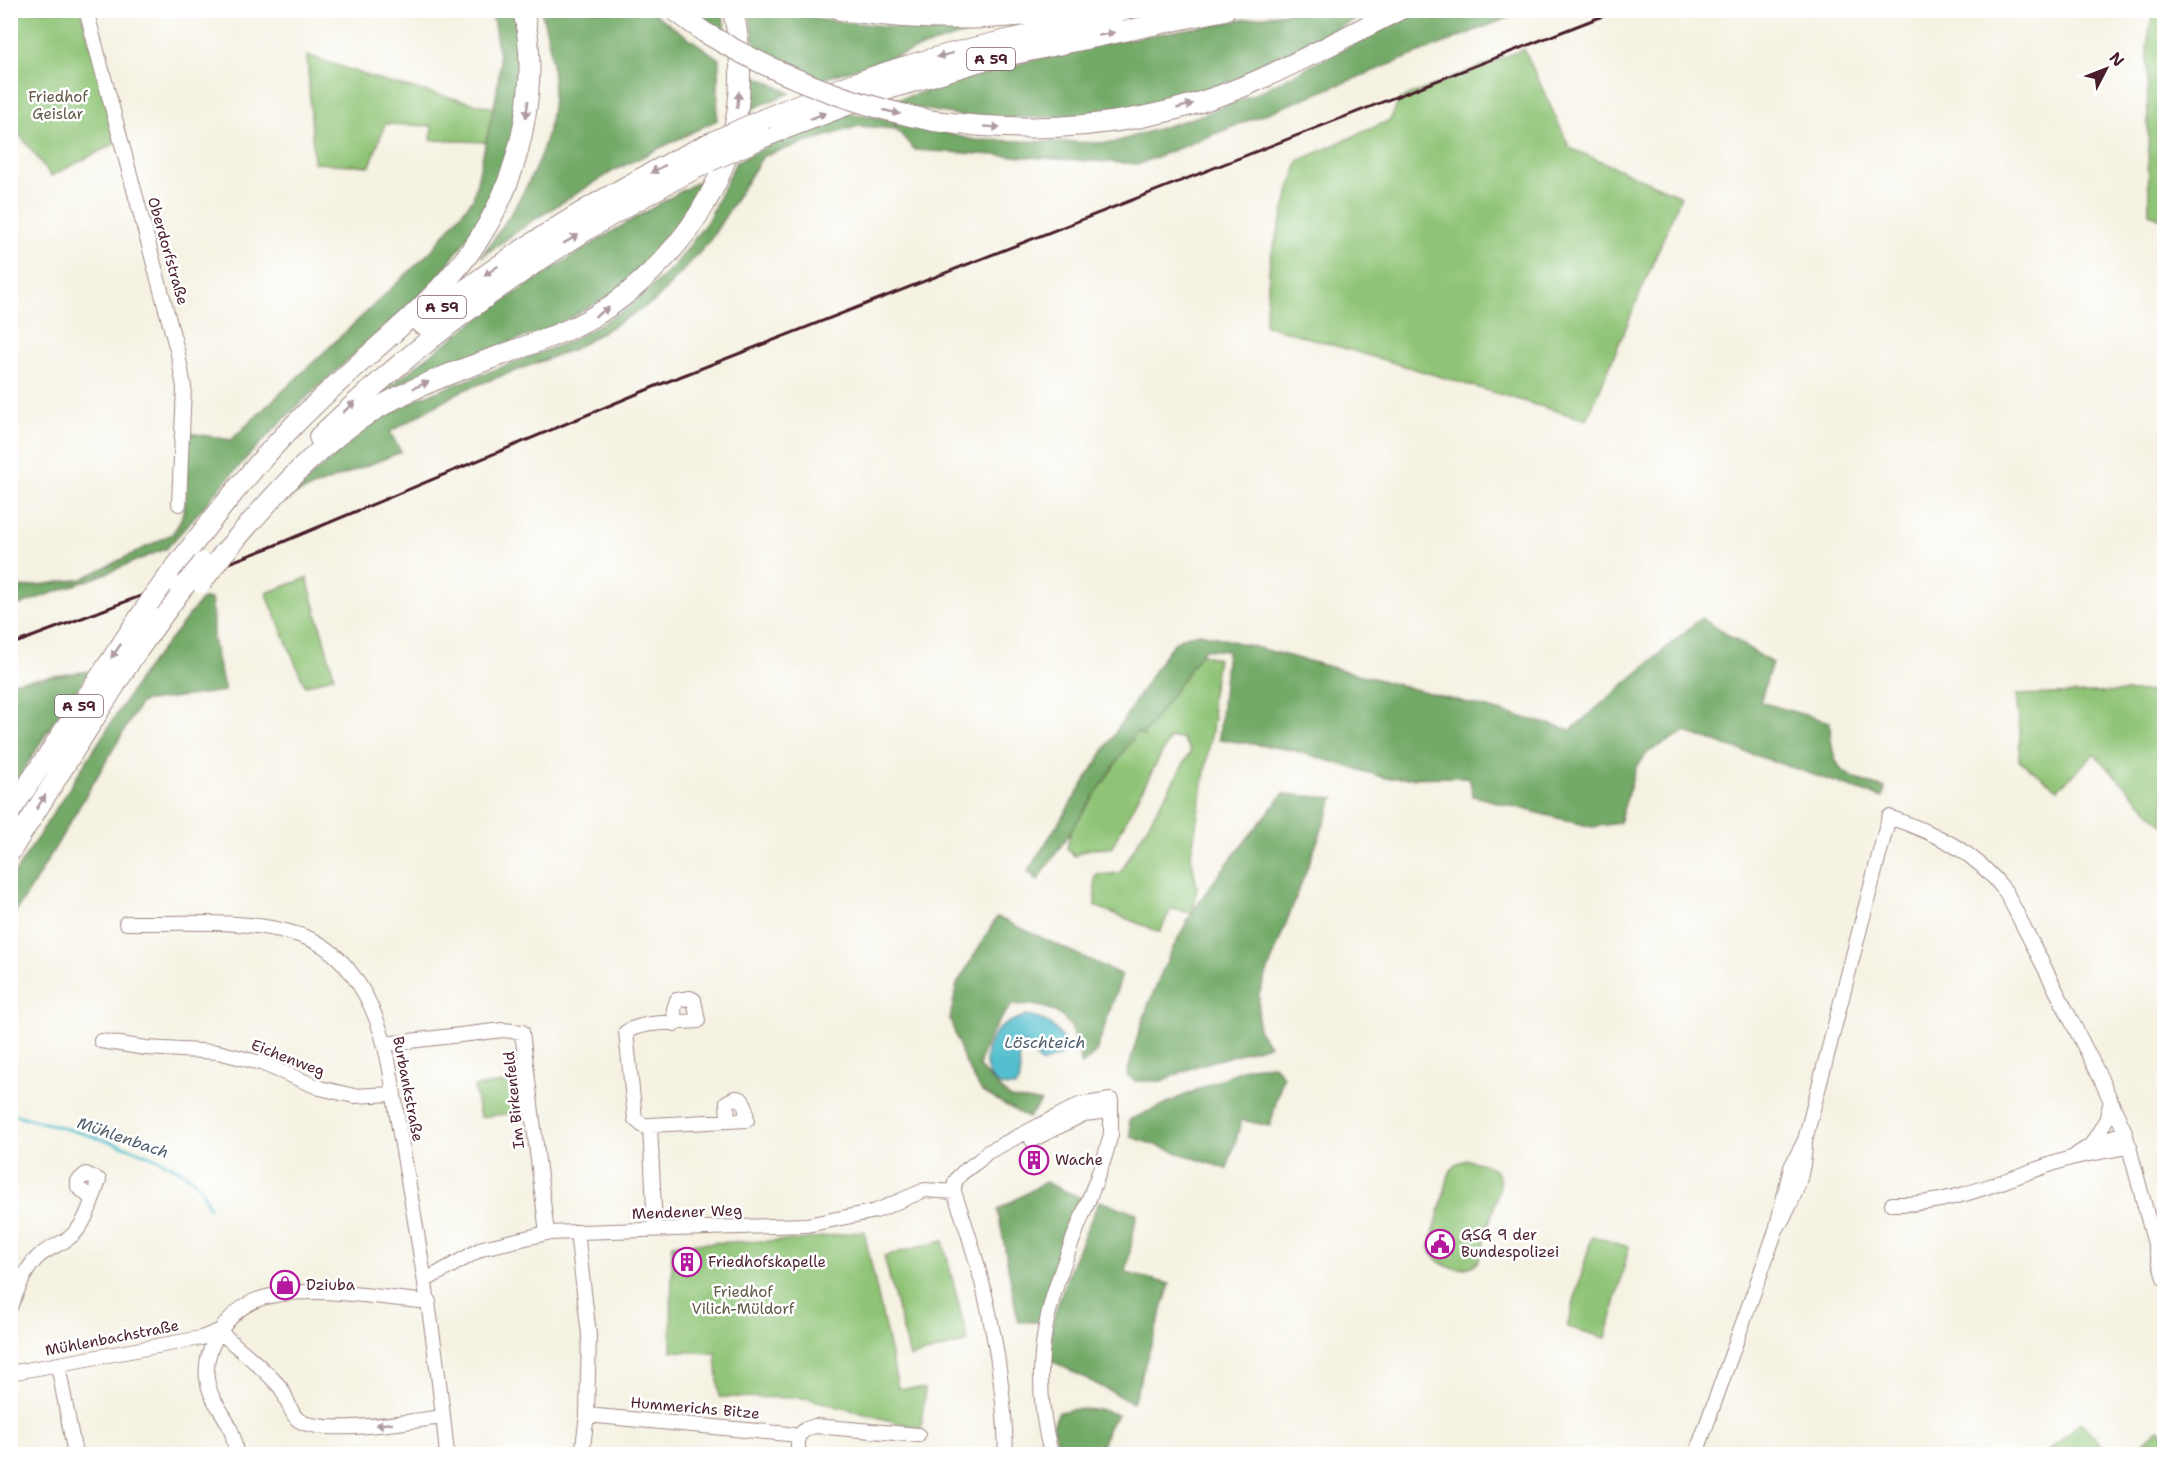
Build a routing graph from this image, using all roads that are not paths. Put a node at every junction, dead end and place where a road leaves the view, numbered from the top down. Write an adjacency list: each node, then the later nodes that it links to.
1 (86, 10): 12 (street, Oberdorfstraße)
2 (523, 10): 14 (highway, one-way to 14)
3 (674, 10): 9 (highway, one-way to 9, bridge)
4 (733, 10): 13 (highway, one-way to 4)
5 (842, 10): 6 (highway)
6 (1073, 10)
7 (1124, 10): 10 (highway, A 59, one-way to 10)
8 (1225, 10): 10 (highway, A 59, one-way to 8)
9 (1399, 10)
10 (765, 127): 11 (highway, A 59, bridge)
11 (710, 152): 13 (highway, A 59, one-way to 11); 14 (highway, A 59, one-way to 14)
12 (179, 504)
13 (239, 528): 14 (highway)
14 (214, 538): 15 (highway, A 59, bridge); 15 (highway, A 59); 16 (highway, bridge)
15 (175, 584): 16 (highway, A 59); 17 (highway, A 59, one-way to 17, bridge)
16 (97, 713): 18 (highway, A 59, one-way to 16)
17 (10, 812)
18 (10, 852)
19 (126, 923): 22 (street, Burbankstraße)
20 (675, 1024): 26 (street)
21 (102, 1041): 23 (street, Eichenweg)
22 (384, 1044): 23 (street, Burbankstraße); 36 (street, Im Birkenfeld)
23 (392, 1094): 38 (street, Burbankstraße)
24 (2111, 1101): 27 (street); 28 (street); 55 (street)
25 (728, 1120): 26 (street)
26 (650, 1125): 34 (street)
27 (2125, 1132): 28 (street); 29 (street)
28 (2091, 1145): 30 (street)
29 (2130, 1146): 30 (street); 37 (street)
30 (2072, 1158): 33 (street)
31 (954, 1192): 34 (street, Mendener Weg); 53 (street); 54 (street)
32 (92, 1199): 40 (street)
33 (1892, 1204)
34 (654, 1229): 35 (street, Mendener Weg)
35 (577, 1232): 36 (street, Mendener Weg); 44 (street)
36 (548, 1233): 38 (street, Mendener Weg)
37 (2164, 1278)
38 (426, 1280): 39 (street, Burbankstraße)
39 (429, 1302): 41 (street); 45 (street, Burbankstraße)
40 (10, 1308)
41 (219, 1331): 42 (street, Mühlenbachstraße); 45 (street, one-way to 41); 49 (street)
42 (58, 1365): 43 (street, Mühlenbachstraße); 48 (street)
43 (10, 1372)
44 (587, 1415): 47 (street, Hummerichs Bitze); 51 (street)
45 (442, 1417): 50 (street, Burbankstraße)
46 (918, 1435): 47 (street, Hummerichs Bitze)
47 (798, 1436): 52 (street)
48 (75, 1455)
49 (236, 1455)
50 (447, 1455)
51 (582, 1455)
52 (798, 1455)
53 (1006, 1455)
54 (1051, 1455)
55 (1696, 1455)

